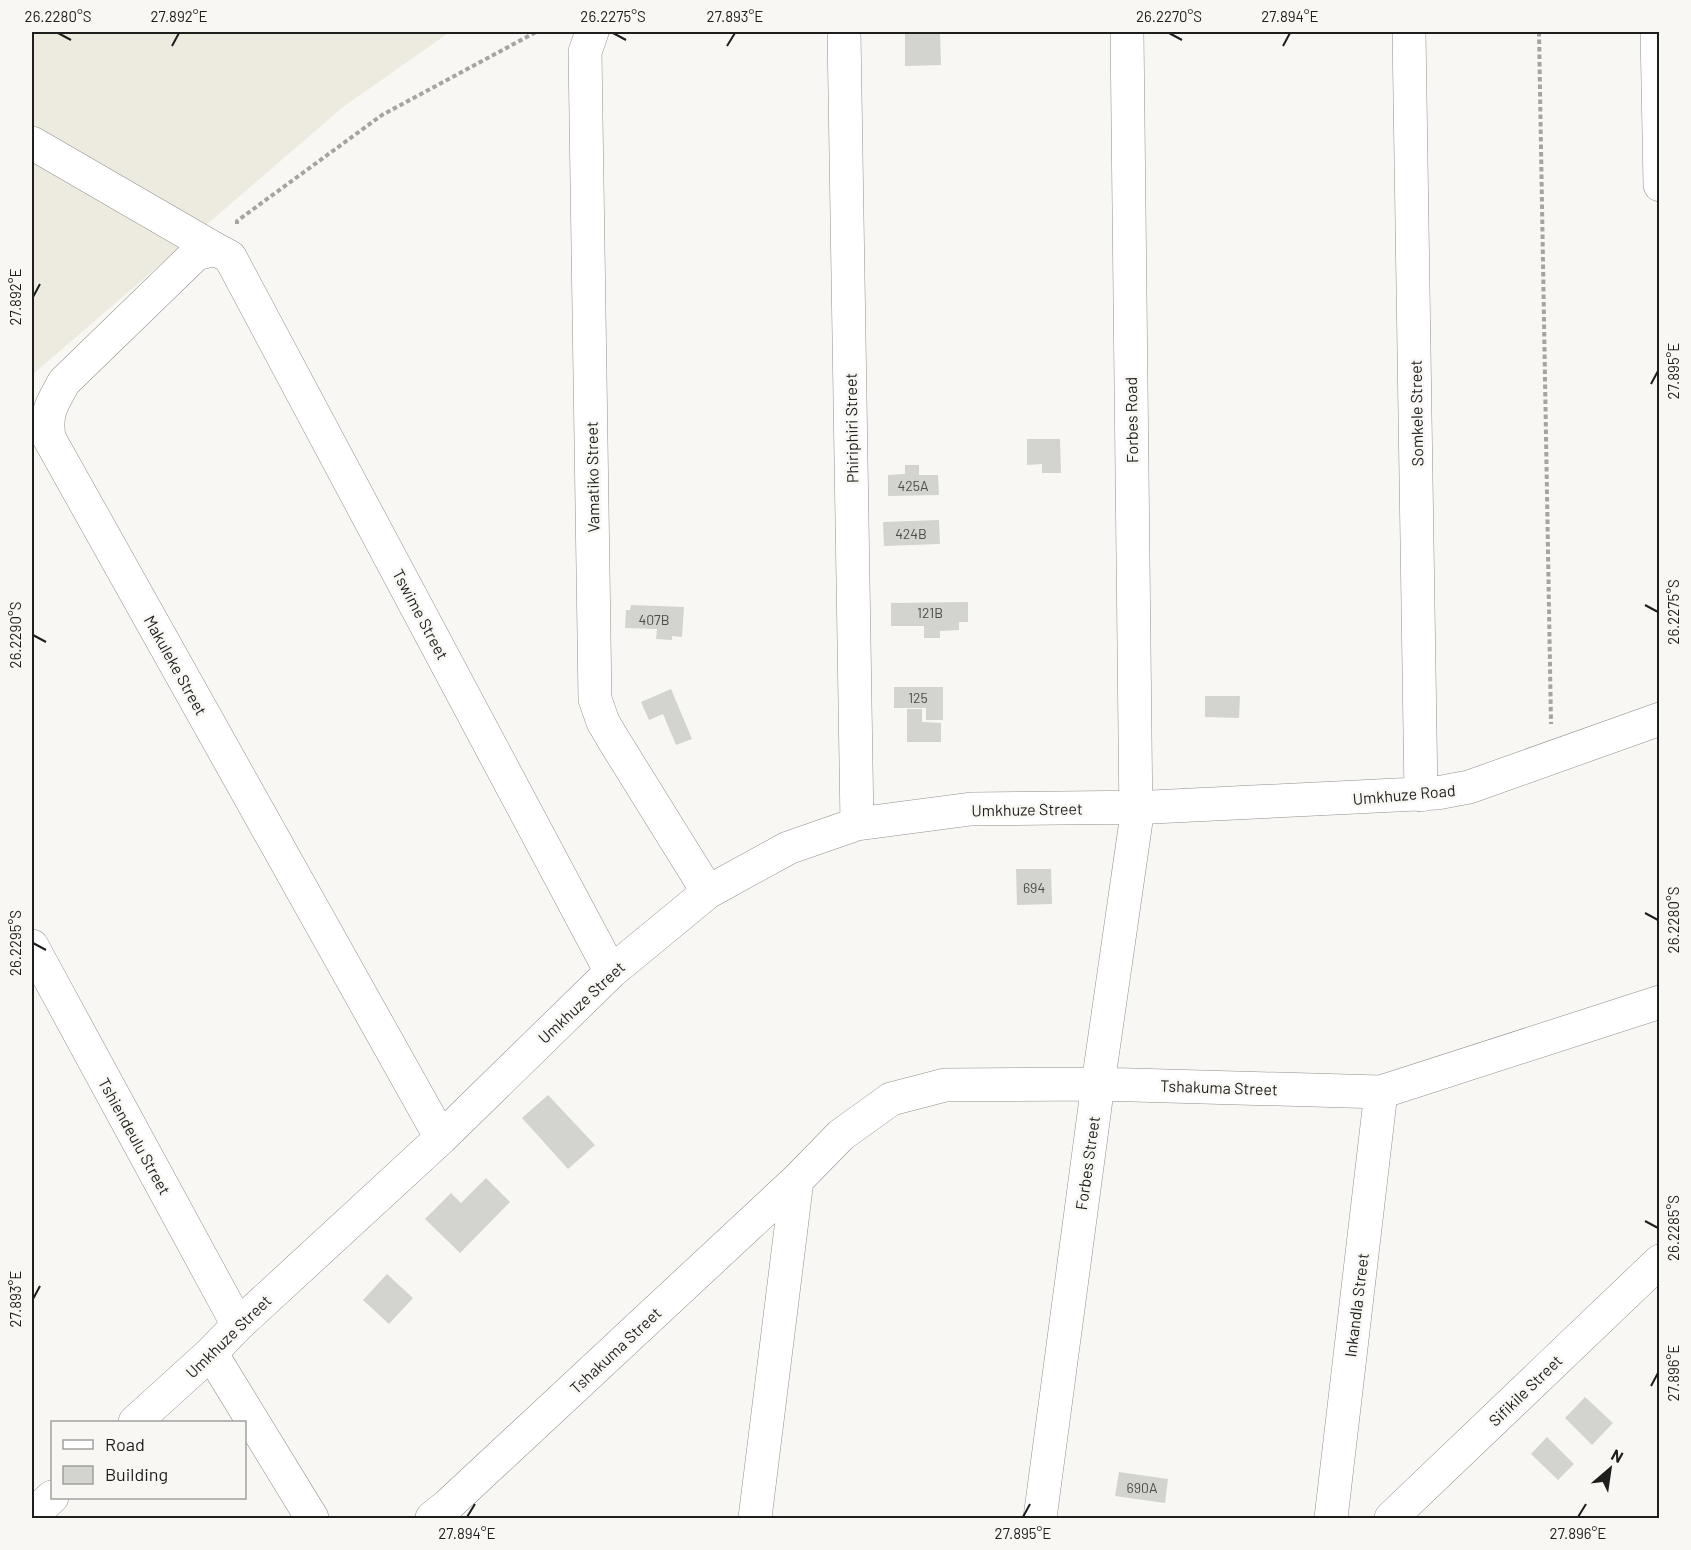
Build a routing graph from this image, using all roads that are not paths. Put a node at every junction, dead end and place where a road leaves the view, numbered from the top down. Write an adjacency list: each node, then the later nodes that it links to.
1 (592, 32): 13 (street, Vamatiko Street)
2 (844, 32): 12 (street, Phiriphiri Street)
3 (1127, 32): 11 (street, Forbes Road)
4 (1409, 32): 10 (street, Somkele Street)
5 (1658, 32): 7 (street)
6 (32, 143): 8 (street)
7 (1659, 185)
8 (222, 253): 15 (street, Tswime Street); 19 (street, Makuleke Street)
9 (1659, 719): 10 (street, Umkhuze Road)
10 (1421, 795): 11 (street, Umkhuze Road)
11 (1136, 808): 12 (street, Umkhuze Street); 17 (street, Forbes Street)
12 (857, 824): 13 (street, Umkhuze Street)
13 (708, 892): 15 (street, Umkhuze Street)
14 (32, 946): 22 (street, Tshiendeulu Street)
15 (611, 972): 19 (street, Umkhuze Street)
16 (1659, 1002): 18 (street, Tshakuma Street)
17 (1098, 1084): 18 (street, Tshakuma Street); 20 (street, Tshakuma Street); 30 (street, Forbes Street)
18 (1381, 1092): 31 (street, Inkandla Street)
19 (441, 1138): 22 (street, Umkhuze Street)
20 (797, 1180): 28 (street, Tshakuma Street); 29 (street)
21 (1659, 1261): 32 (street, Sifikile Street)
22 (238, 1325): 23 (street, Umkhuze Street)
23 (211, 1353): 24 (street, Umkhuze Street); 27 (street)
24 (136, 1421)
25 (51, 1498): 26 (street)
26 (32, 1516)
27 (312, 1518)
28 (432, 1518)
29 (755, 1518)
30 (1040, 1518)
31 (1331, 1518)
32 (1391, 1518)

